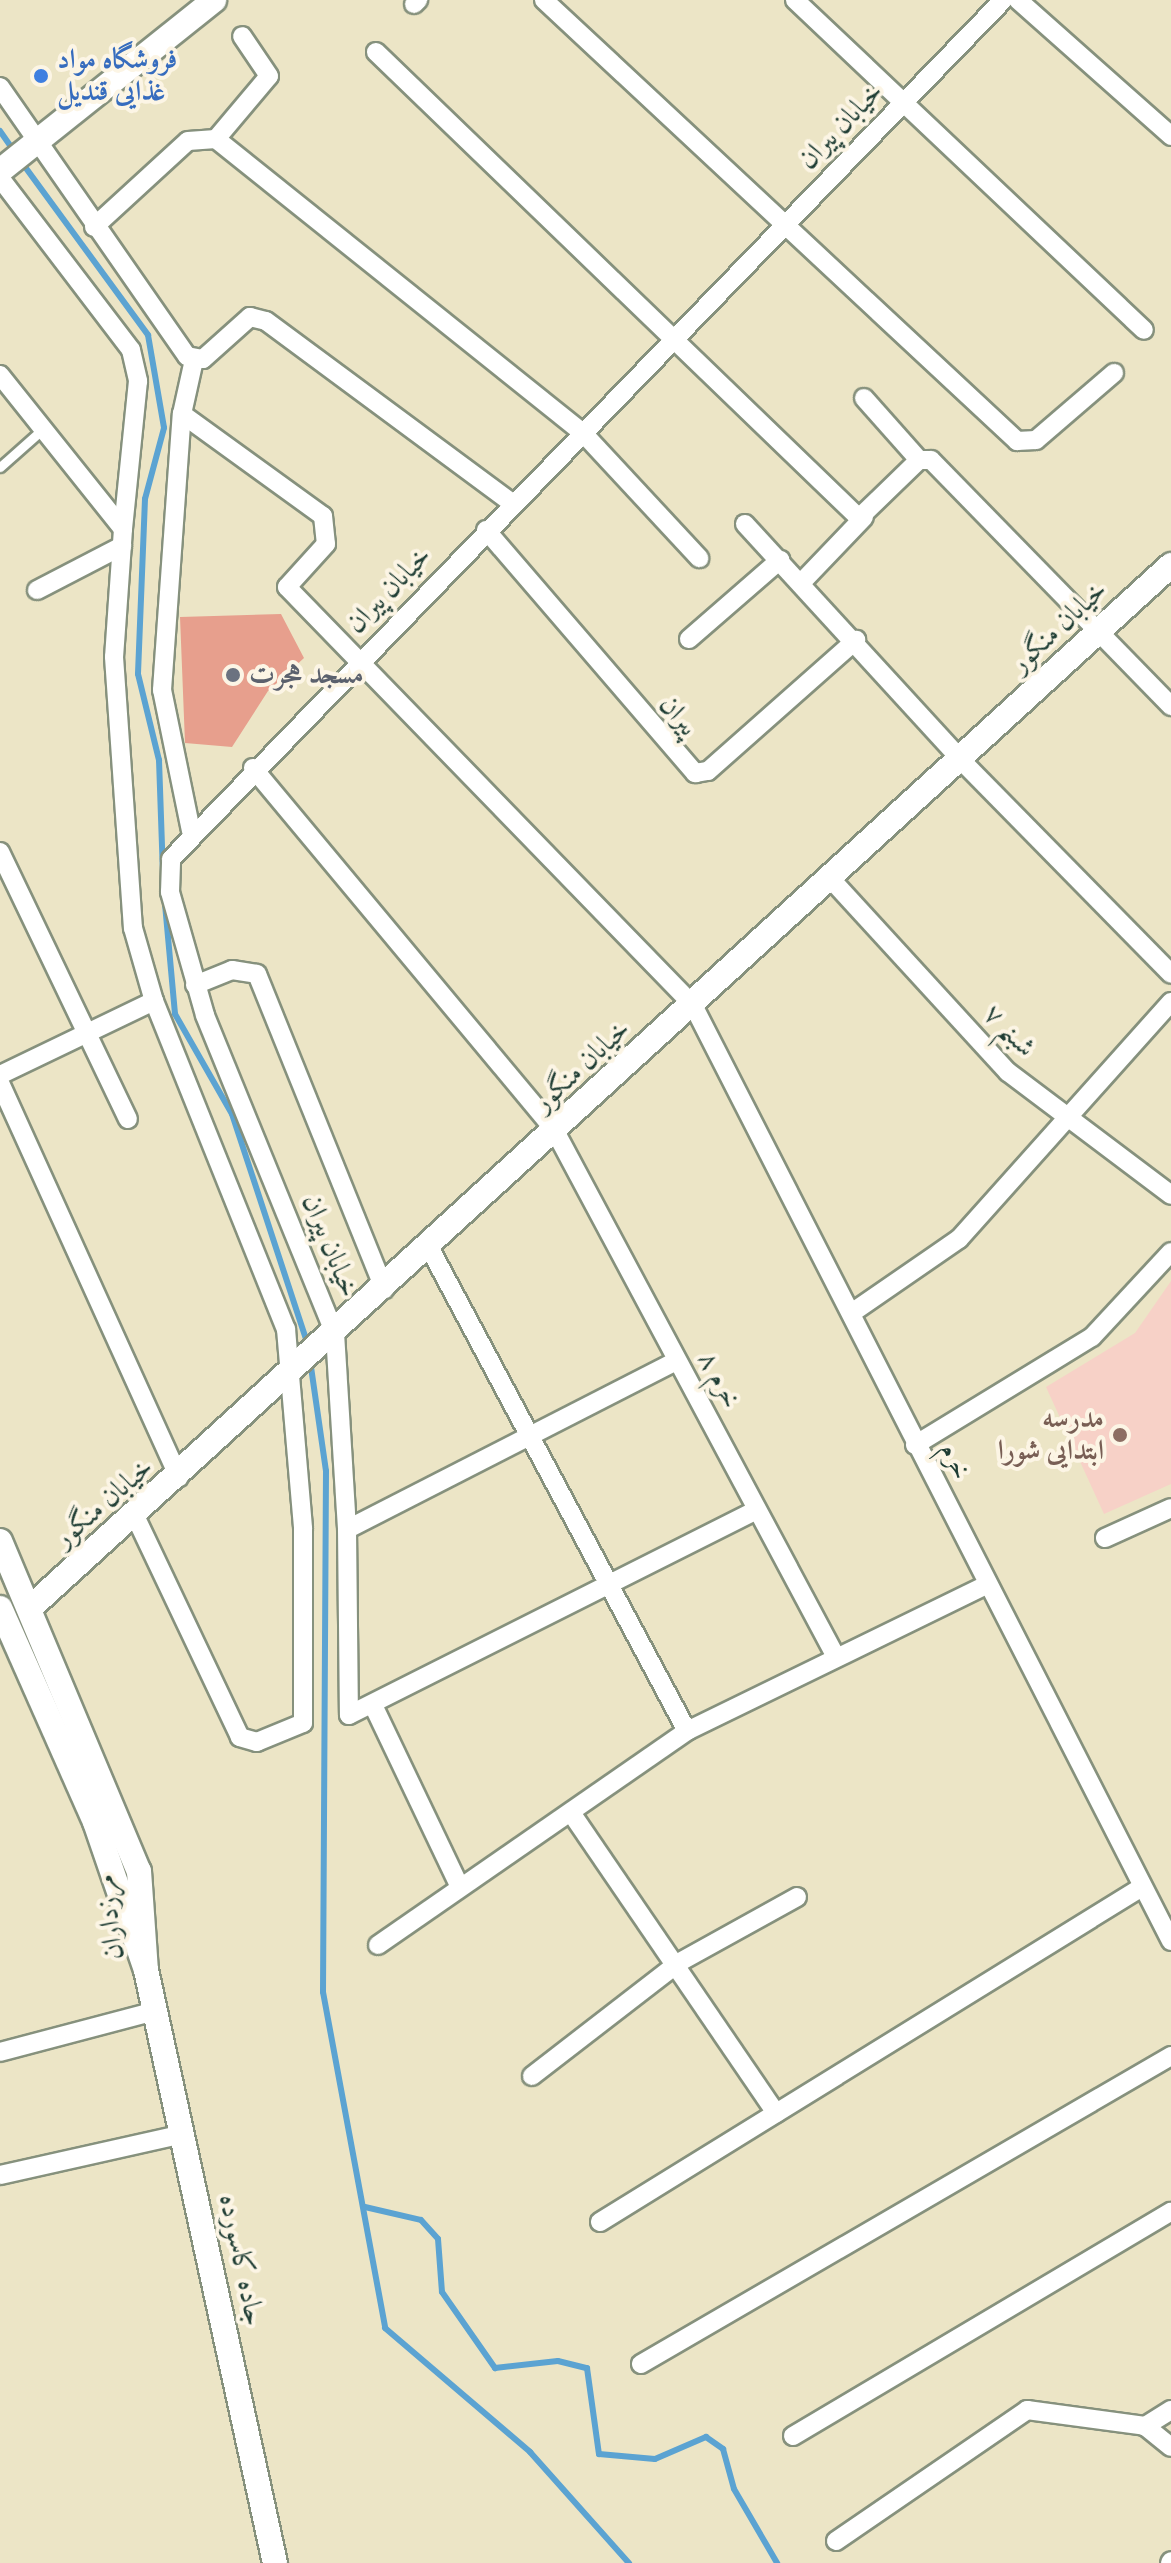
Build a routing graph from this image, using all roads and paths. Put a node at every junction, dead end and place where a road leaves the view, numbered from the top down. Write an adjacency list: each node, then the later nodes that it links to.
1 (214, 0): 12 (street)
2 (544, 0): 16 (street)
3 (795, 0): 9 (street)
4 (1003, 0): 9 (street, خیابان پیران)
5 (1018, 0): 10 (street)
6 (242, 36): 11 (street)
7 (376, 52): 18 (street)
8 (0, 87): 12 (street)
9 (904, 102): 16 (street, خیابان پیران); 17 (street)
10 (1171, 136)
11 (216, 139): 15 (street); 25 (street)
12 (35, 145): 13 (street); 15 (street)
13 (0, 171)
14 (0, 178): 32 (street)
15 (94, 227): 19 (street)
16 (781, 228): 18 (street, خیابان پیران); 20 (street)
17 (1144, 330)
18 (671, 340): 25 (street, خیابان پیران); 29 (street)
19 (194, 360): 23 (street); 28 (street)
20 (1114, 373)
21 (0, 375): 24 (street)
22 (864, 398): 26 (street)
23 (182, 414): 41 (street, خرم); 45 (street)
24 (44, 428): 27 (lane); 32 (street)
25 (583, 433): 28 (street, خیابان پیران); 33 (street)
26 (919, 460): 29 (street); 38 (street)
27 (0, 467)
28 (512, 503): 31 (street, خیابان پیران)
29 (864, 517): 36 (street)
30 (745, 524): 34 (street)
31 (486, 530): 40 (street, پیران); 41 (street, خیابان پیران)
32 (122, 538): 37 (street); 50 (street)
33 (699, 558)
34 (780, 560): 36 (street); 39 (street)
35 (1171, 565): 38 (street, خیابان منگور)
36 (801, 583): 40 (street)
37 (37, 590)
38 (1095, 635): 42 (street); 43 (street, خیابان منگور)
39 (689, 639)
40 (856, 640): 43 (street)
41 (360, 661): 44 (street, خیابان پیران); 52 (street, خرم)
42 (1171, 706)
43 (960, 759): 47 (street, خیابان منگور); 48 (street)
44 (253, 768): 45 (street, خیابان پیران); 58 (street, خرم ۸)
45 (191, 831): 49 (street, خیابان پیران)
46 (2, 863): 53 (street)
47 (830, 878): 52 (street, خیابان منگور); 57 (street, شبنم ۷)
48 (1171, 974)
49 (195, 985): 62 (street); 64 (street, خیابان پیران)
50 (154, 1001): 53 (street); 66 (street)
51 (1171, 1002): 57 (street)
52 (693, 1005): 58 (street, خیابان منگور); 63 (street, خرم)
53 (92, 1032): 54 (street); 56 (street)
54 (0, 1075)
55 (0, 1083): 69 (street)
56 (128, 1119)
57 (1063, 1119): 59 (street, شبنم ۷); 63 (street)
58 (555, 1131): 60 (street, خیابان منگور); 65 (street, خرم ۸)
59 (1171, 1195)
60 (429, 1247): 62 (street, خیابان منگور); 67 (street)
61 (1171, 1252): 68 (street)
62 (384, 1289): 64 (street, خیابان منگور)
63 (853, 1312): 68 (street, خرم)
64 (335, 1334): 66 (street, خیابان منگور); 73 (street, خیابان پیران)
65 (676, 1361): 67 (street); 71 (street, خرم ۸)
66 (290, 1376): 69 (street, خیابان منگور); 72 (street)
67 (527, 1437): 73 (street); 77 (street)
68 (915, 1445): 76 (street, خرم)
69 (179, 1477): 72 (street, خیابان منگور)
70 (1171, 1508): 74 (street)
71 (756, 1510): 77 (street); 81 (street, خرم ۸)
72 (135, 1516): 79 (street, خیابان منگور)
73 (347, 1529): 83 (street, خیابان پیران)
74 (1105, 1538)
75 (0, 1541): 79 (street, مرزداران)
76 (986, 1585): 81 (street); 87 (street, خرم)
77 (604, 1587): 83 (street); 84 (street)
78 (0, 1608): 82 (street, مرزداران)
79 (30, 1608): 92 (street, مرزداران)
80 (0, 1646): 82 (street)
81 (835, 1655): 84 (street)
82 (23, 1659): 92 (street, مرزداران)
83 (373, 1705): 86 (street)
84 (687, 1731): 85 (street)
85 (572, 1814): 86 (street); 91 (street)
86 (459, 1885): 90 (street)
87 (1142, 1887): 89 (street, خرم); 97 (street)
88 (797, 1897): 91 (street)
89 (1171, 1941)
90 (378, 1945)
91 (678, 1963): 96 (street); 97 (street)
92 (146, 1970): 93 (street, جاده کاسورده)
93 (155, 2011): 94 (street); 98 (street, جاده کاسورده)
94 (0, 2052)
95 (1171, 2056): 102 (street)
96 (532, 2076)
97 (776, 2113): 101 (street)
98 (183, 2134): 99 (street); 108 (street, جاده کاسورده)
99 (0, 2175)
100 (1171, 2212): 105 (street)
101 (600, 2222)
102 (641, 2364)
103 (1171, 2410): 104 (street)
104 (1145, 2426): 106 (street); 107 (street)
105 (793, 2436)
106 (1171, 2447)
107 (836, 2541)
108 (275, 2563)

